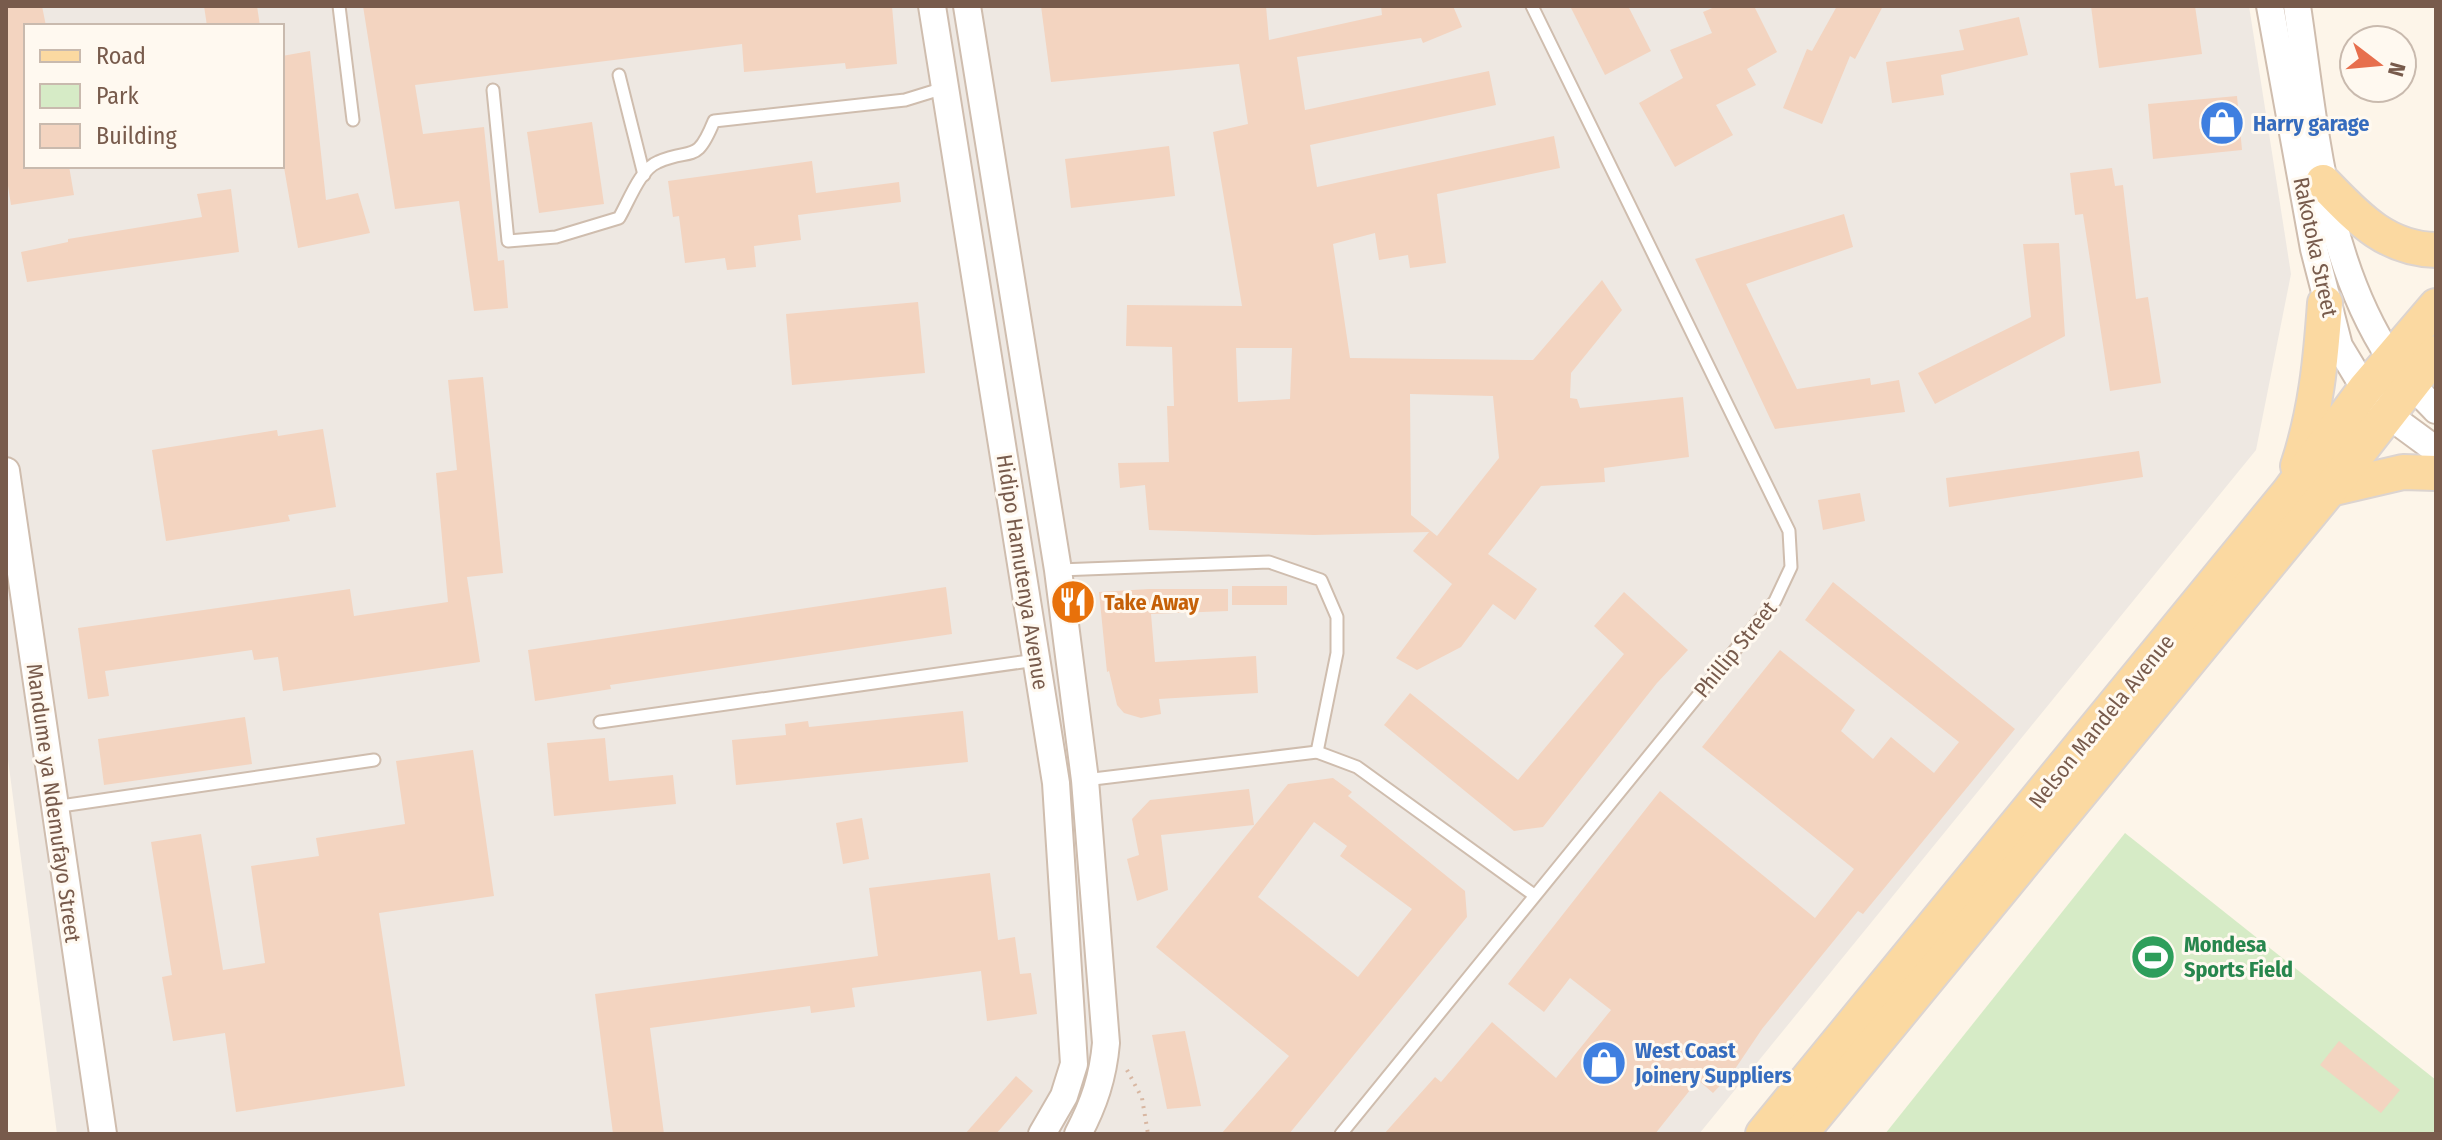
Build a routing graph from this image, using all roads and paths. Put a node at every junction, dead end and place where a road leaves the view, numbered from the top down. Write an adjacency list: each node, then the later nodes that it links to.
1 (339, 6): 10 (lane)
2 (932, 6): 8 (street, Hidipo Hamutenya Avenue)
3 (967, 6): 25 (street, Hidipo Hamutenya Avenue)
4 (1532, 6): 33 (lane, Phillip Street)
5 (2270, 6): 14 (street, Rakotoka Street)
6 (2297, 6): 12 (street, Rakotoka Street)
7 (619, 75): 11 (lane)
8 (945, 88): 11 (lane); 26 (street, Hidipo Hamutenya Avenue)
9 (493, 90): 11 (lane)
10 (353, 120)
11 (644, 175)
12 (2323, 182): 13 (main road); 17 (street, Rakotoka Street)
13 (2436, 250)
14 (2325, 303): 18 (street, Rakotoka Street); 24 (main road)
15 (2436, 306): 17 (main road, Nelson Mandela Avenue)
16 (2436, 353): 17 (main road, Nelson Mandela Avenue)
17 (2402, 372): 18 (main road, Nelson Mandela Avenue); 19 (street, Rakotoka Street)
18 (2376, 402): 20 (street, Rakotoka Street); 23 (main road, Nelson Mandela Avenue); 24 (main road, Nelson Mandela Avenue)
19 (2436, 410)
20 (2436, 450)
21 (6, 471): 32 (street, Mandume ya Ndemufayo Street)
22 (2436, 473): 23 (main road)
23 (2330, 489): 41 (main road, Nelson Mandela Avenue)
24 (2289, 492): 40 (main road, Nelson Mandela Avenue)
25 (1058, 570): 28 (lane); 30 (street, Hidipo Hamutenya Avenue)
26 (1037, 660): 27 (lane); 31 (street, Hidipo Hamutenya Avenue)
27 (600, 722)
28 (1317, 752): 30 (lane); 33 (lane)
29 (374, 760): 32 (lane)
30 (1085, 780): 31 (lane); 34 (street, Hidipo Hamutenya Avenue)
31 (1056, 783): 36 (street, Hidipo Hamutenya Avenue)
32 (54, 807): 35 (street, Mandume ya Ndemufayo Street)
33 (1534, 895): 39 (lane, Phillip Street)
34 (1106, 1043): 37 (street, Hidipo Hamutenya Avenue); 38 (path)
35 (103, 1134)
36 (1042, 1134)
37 (1078, 1134)
38 (1148, 1134)
39 (1341, 1134)
40 (1763, 1134)
41 (1800, 1134)

